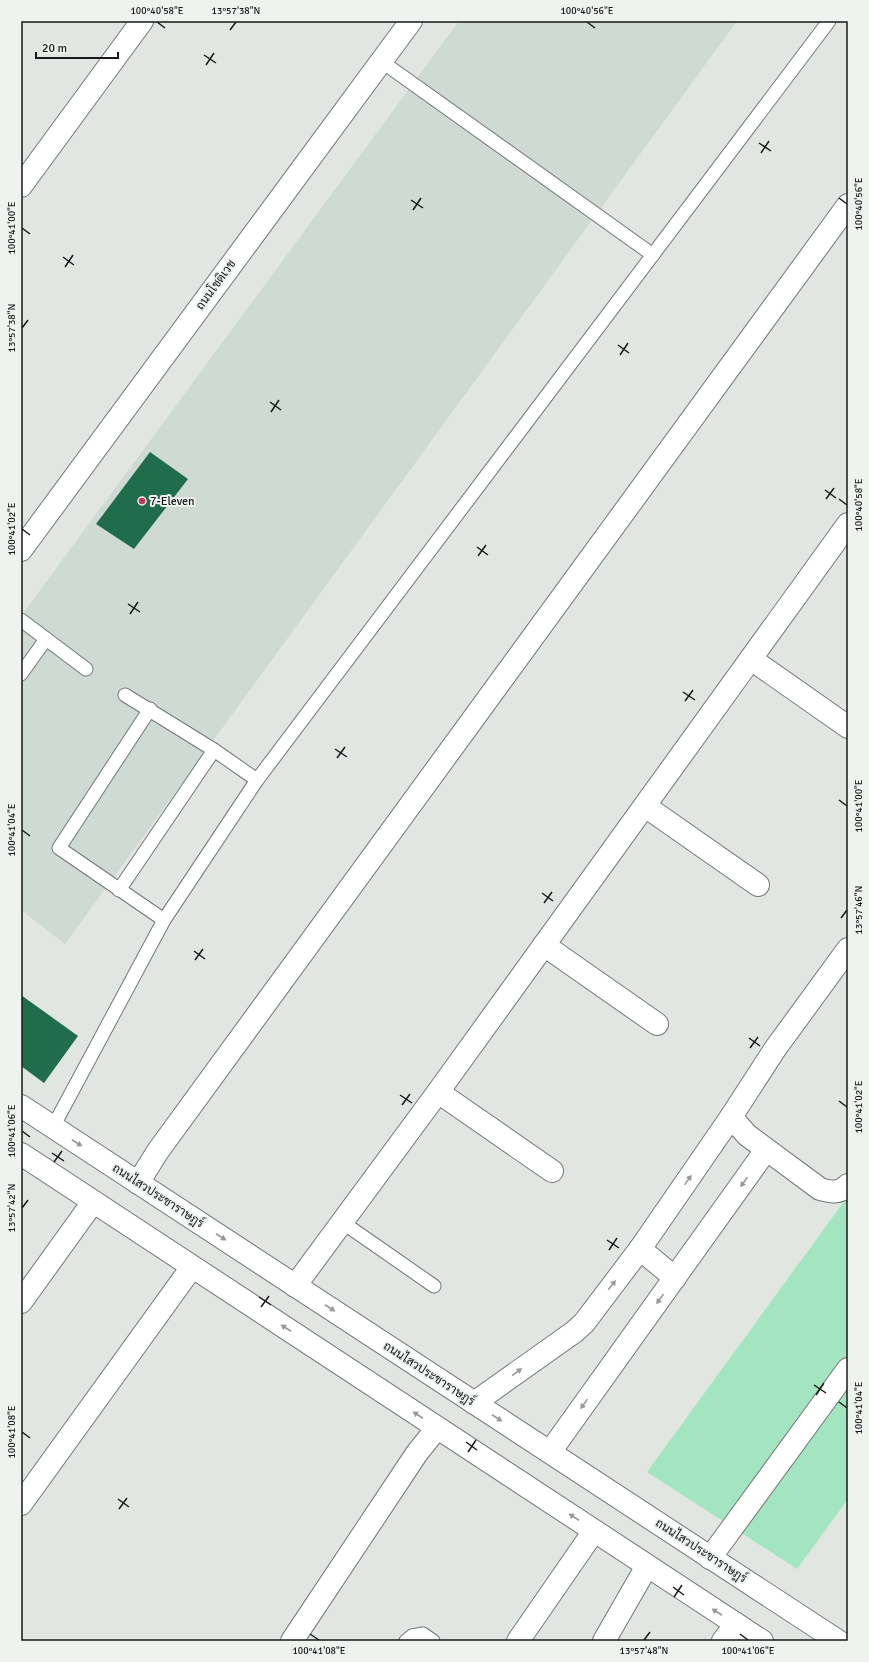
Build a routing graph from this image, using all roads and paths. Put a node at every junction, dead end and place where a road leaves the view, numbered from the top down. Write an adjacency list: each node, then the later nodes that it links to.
1 (142, 21): 5 (street)
2 (411, 21): 4 (street, ถนนโชติเวช)
3 (830, 21): 7 (lane)
4 (381, 61): 7 (lane); 9 (street, ถนนโชติเวช)
5 (21, 186)
6 (848, 205): 34 (street)
7 (653, 255): 19 (lane)
8 (848, 524): 12 (street)
9 (21, 550)
10 (21, 620): 11 (lane)
11 (46, 639): 13 (lane); 14 (lane)
12 (751, 659): 17 (street); 20 (street)
13 (86, 669)
14 (21, 674)
15 (125, 695): 16 (lane)
16 (150, 709): 18 (lane); 22 (lane)
17 (848, 727)
18 (214, 750): 19 (lane); 22 (lane)
19 (257, 780): 23 (lane)
20 (645, 806): 21 (street); 24 (street)
21 (758, 885)
22 (119, 890): 23 (lane)
23 (164, 920): 30 (lane)
24 (544, 945): 26 (street); 27 (street)
25 (848, 949): 29 (street)
26 (657, 1024)
27 (438, 1092): 33 (street); 37 (street)
28 (21, 1106): 30 (street, ถนนไสวประชาราษฎร์)
29 (731, 1117): 31 (street); 38 (street, one-way to 29)
30 (53, 1127): 34 (street, ถนนไสวประชาราษฎร์, one-way to 34)
31 (766, 1150): 35 (street); 40 (street, one-way to 40)
32 (21, 1154): 36 (street)
33 (552, 1171)
34 (138, 1183): 41 (street, ถนนไสวประชาราษฎร์, one-way to 41)
35 (848, 1184)
36 (93, 1202): 39 (street); 43 (street)
37 (342, 1222): 41 (street); 42 (lane)
38 (640, 1249): 40 (street); 45 (street, one-way to 38)
39 (192, 1267): 46 (street, one-way to 39); 48 (street)
40 (676, 1278): 47 (street, one-way to 47)
41 (295, 1286): 45 (street, ถนนไสวประชาราษฎร์, one-way to 45)
42 (434, 1286)
43 (21, 1302)
44 (848, 1369): 50 (street)
45 (474, 1403): 47 (street, ถนนไสวประชาราษฎร์, one-way to 47)
46 (438, 1428): 49 (street, one-way to 46); 53 (street)
47 (550, 1452): 50 (street, ถนนไสวประชาราษฎร์)
48 (21, 1504)
49 (594, 1531): 51 (street); 56 (street)
50 (710, 1558): 59 (street, ถนนไสวประชาราษฎร์)
51 (647, 1566): 52 (street, one-way to 51); 57 (street)
52 (729, 1632): 58 (street)
53 (292, 1641)
54 (406, 1641): 55 (lane)
55 (433, 1641)
56 (518, 1641)
57 (604, 1641)
58 (762, 1641)
59 (838, 1641)

